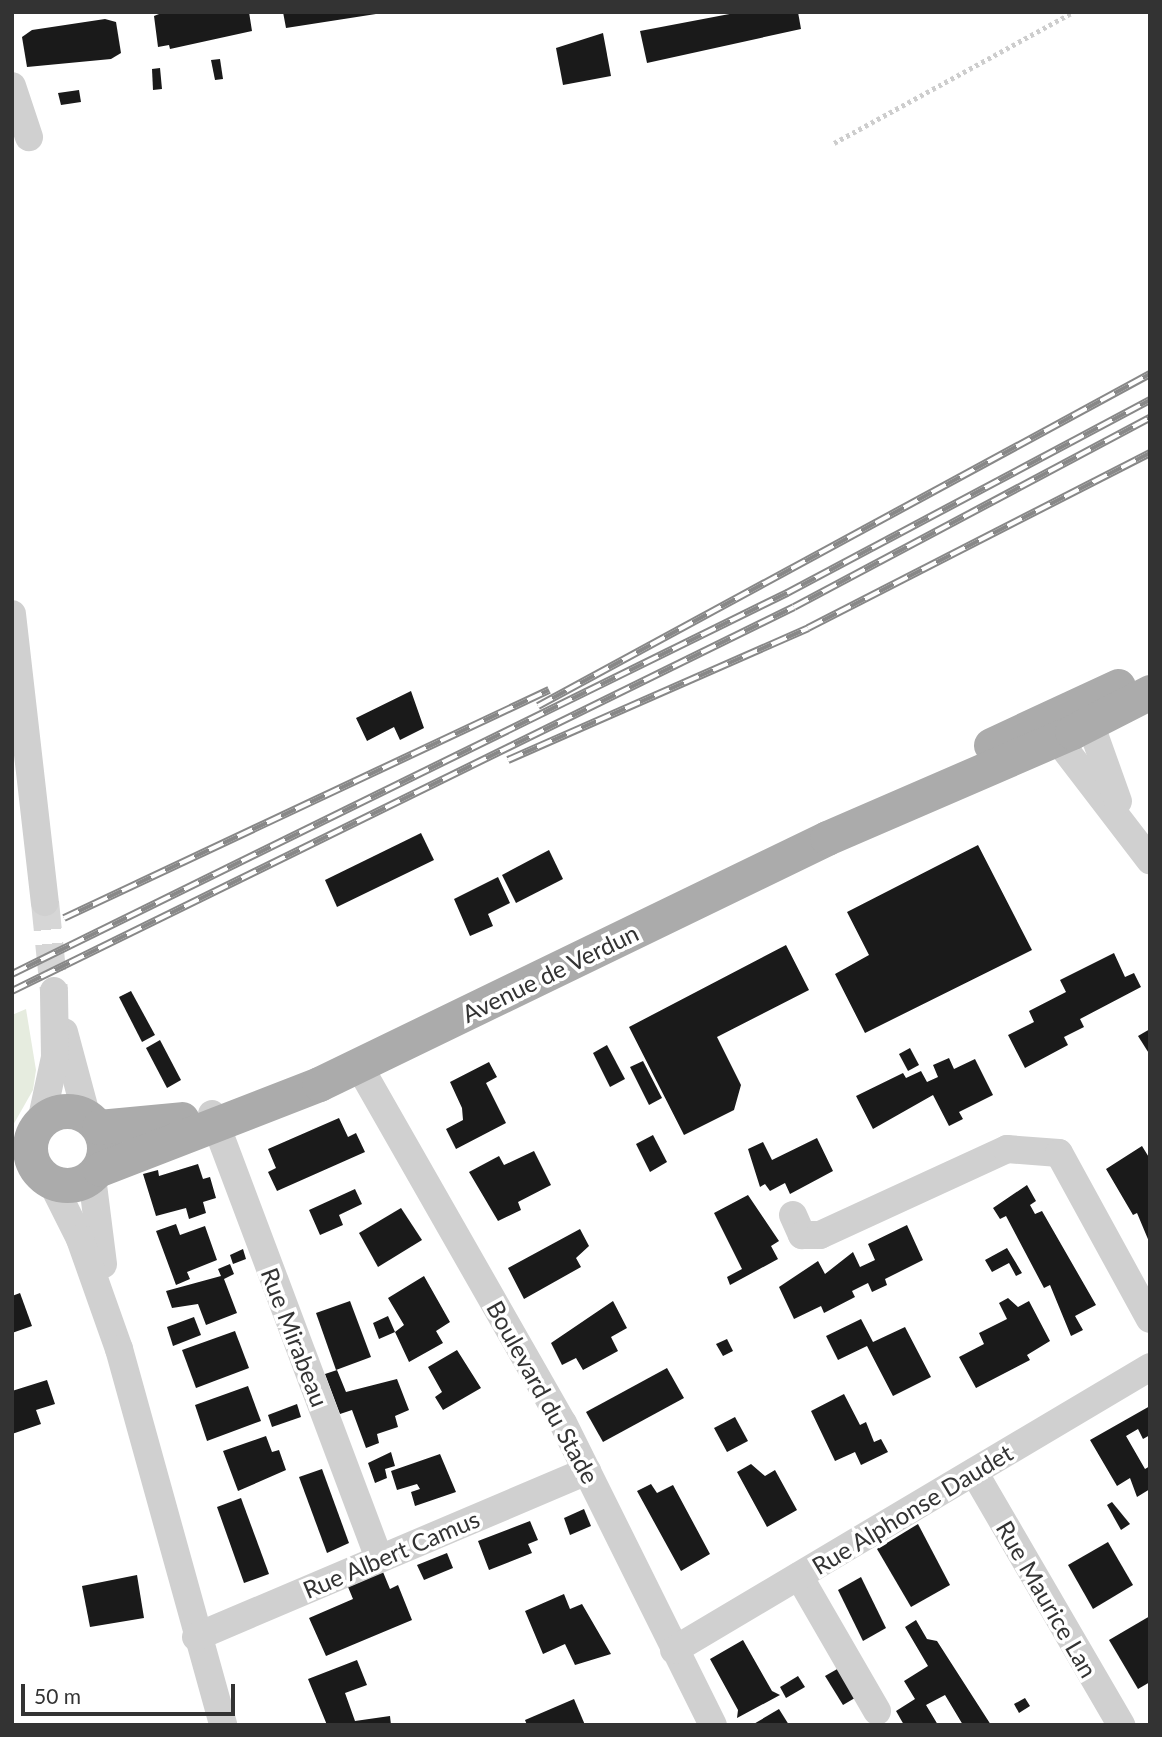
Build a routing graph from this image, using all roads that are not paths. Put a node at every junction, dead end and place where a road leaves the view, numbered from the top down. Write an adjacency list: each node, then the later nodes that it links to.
1 (12, 86): 2 (street)
2 (29, 137)
3 (12, 614): 10 (street)
4 (1150, 672): 5 (main road)
5 (1104, 691): 8 (main road); 9 (street)
6 (1150, 692): 7 (main road)
7 (1090, 723): 9 (main road); 11 (street)
8 (1017, 731): 9 (street); 12 (main road)
9 (1054, 733): 11 (street); 12 (main road)
10 (21, 765): 14 (street)
11 (1125, 824): 13 (street)
12 (827, 838): 15 (main road, Avenue de Verdun)
13 (1150, 860)
14 (45, 902)
15 (359, 1066): 16 (main road, Avenue de Verdun); 25 (street, Boulevard du Stade)
16 (214, 1119): 17 (main road, Avenue de Verdun); 19 (main road, Avenue de Verdun); 27 (street, Rue Mirabeau)
17 (92, 1120): 18 (main road, Avenue de Verdun); 18 (street); 19 (main road)
18 (28, 1139): 20 (main road)
19 (96, 1173): 20 (main road, Avenue de Verdun); 23 (street)
20 (36, 1182): 23 (street)
21 (793, 1215): 22 (street)
22 (1150, 1319)
23 (119, 1349): 29 (street)
24 (1150, 1367): 26 (street, Rue Alphonse Daudet)
25 (587, 1471): 27 (street, Rue Albert Camus); 30 (street, Boulevard du Stade)
26 (974, 1472): 28 (street, Rue Alphonse Daudet); 34 (street, Rue Maurice Lan)
27 (379, 1559): 29 (street, Rue Albert Camus)
28 (799, 1576): 30 (street, Rue Alphonse Daudet); 31 (street)
29 (196, 1637): 32 (street)
30 (674, 1650): 33 (street, Boulevard du Stade)
31 (877, 1711)
32 (223, 1725)
33 (713, 1725)
34 (1121, 1725)

